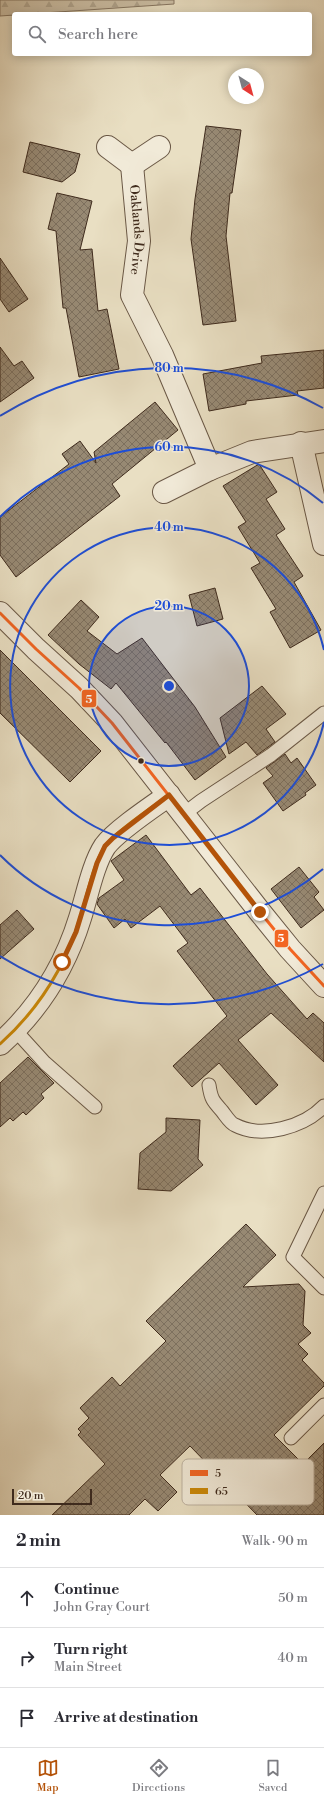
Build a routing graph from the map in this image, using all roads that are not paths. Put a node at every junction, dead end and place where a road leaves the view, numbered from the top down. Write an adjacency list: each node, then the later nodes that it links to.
1 (108, 147): 3 (street, Oaklands Drive)
2 (159, 147): 3 (street, Oaklands Drive)
3 (132, 165): 6 (street, Oaklands Drive)
4 (324, 441): 5 (street)
5 (301, 443): 6 (street); 8 (street)
6 (210, 469): 7 (street)
7 (164, 492)
8 (324, 544)
9 (0, 612): 11 (street)
10 (324, 713): 12 (lane)
11 (169, 795): 12 (street); 14 (street)
12 (184, 814): 13 (street)
13 (324, 985)
14 (8, 1037): 17 (lane)
15 (209, 1085): 16 (lane)
16 (324, 1106)
17 (95, 1107)
18 (324, 1193): 19 (lane)
19 (324, 1288)
20 (324, 1405): 21 (lane)
21 (291, 1438)

